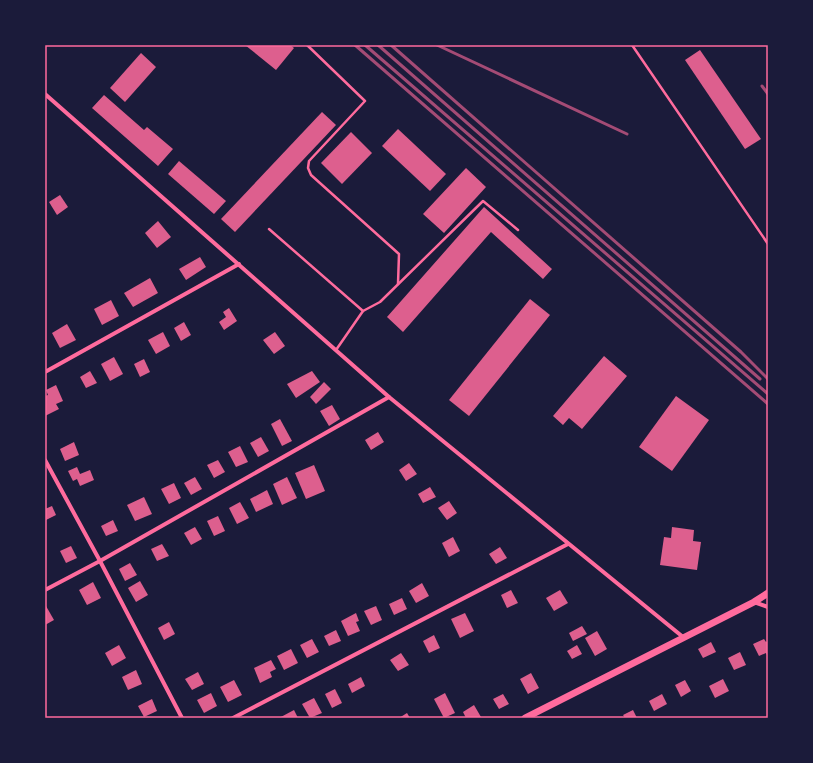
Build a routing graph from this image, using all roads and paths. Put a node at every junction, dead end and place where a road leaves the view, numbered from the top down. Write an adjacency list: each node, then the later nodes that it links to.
1 (307, 45): 8 (lane)
2 (632, 45): 6 (lane)
3 (45, 94): 7 (street)
4 (269, 229): 9 (lane)
5 (518, 230): 8 (lane)
6 (768, 244)
7 (239, 264): 10 (street); 11 (street)
8 (398, 284): 9 (lane)
9 (363, 311): 10 (lane)
10 (336, 350): 12 (street)
11 (45, 372)
12 (389, 397): 14 (street); 15 (street)
13 (45, 460): 15 (street)
14 (568, 544): 20 (street); 22 (street)
15 (100, 561): 16 (street); 21 (street)
16 (45, 590)
17 (768, 593): 18 (main road)
18 (754, 602): 19 (street); 20 (main road)
19 (768, 607)
20 (683, 637): 23 (main road)
21 (182, 718)
22 (233, 718)
23 (525, 718)

